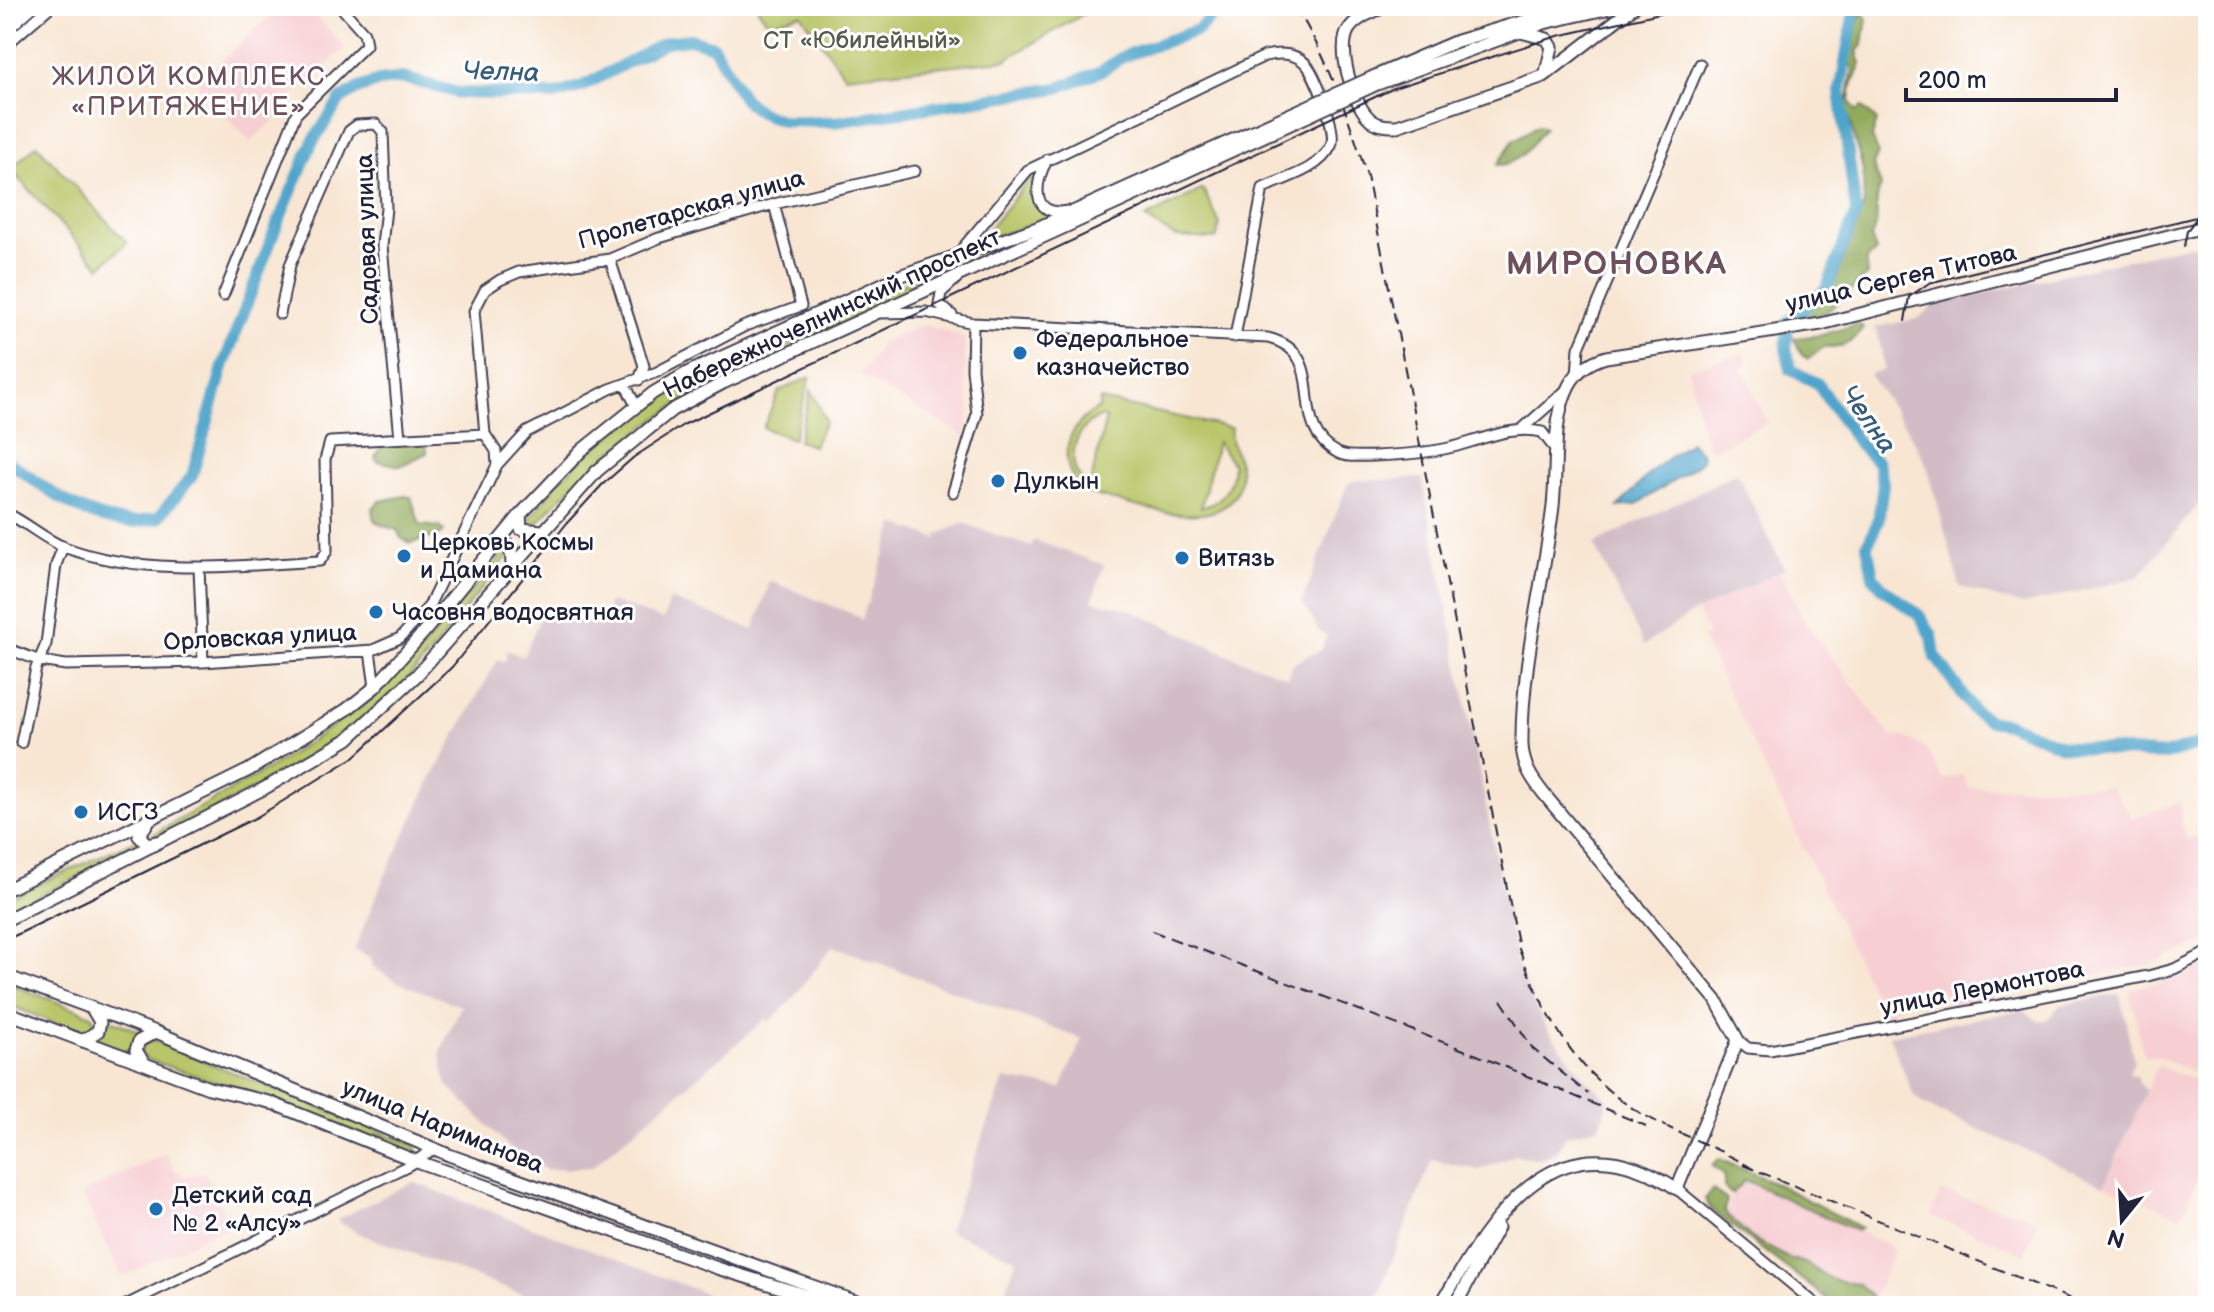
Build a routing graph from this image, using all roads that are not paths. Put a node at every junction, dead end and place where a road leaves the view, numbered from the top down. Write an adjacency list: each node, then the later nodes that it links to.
1 (15, 6): 10 (main road)
2 (33, 6): 12 (main road)
3 (51, 6): 13 (street)
4 (340, 6): 25 (street)
5 (1386, 6): 15 (main road)
6 (1525, 6): 11 (main road)
7 (1575, 6): 11 (main road, Набережночелнинский проспект)
8 (1619, 6): 11 (main road, Набережночелнинский проспект)
9 (1635, 6): 15 (main road)
10 (6, 14)
11 (1516, 27): 15 (main road); 16 (main road, Набережночелнинский проспект, bridge)
12 (6, 30)
13 (6, 45)
14 (1700, 64): 31 (street)
15 (1544, 76)
16 (1306, 112): 20 (main road, Набережночелнинский проспект); 24 (main road, Набережночелнинский проспект)
17 (1050, 157): 20 (street); 22 (street); 30 (street)
18 (915, 171): 19 (street, Пролетарская улица)
19 (774, 204): 23 (street, Пролетарская улица); 32 (street, Орловская улица)
20 (1083, 209): 22 (main road, Набережночелнинский проспект)
21 (2208, 226): 31 (main road, улица Сергея Титова)
22 (956, 256): 35 (main road, Набережночелнинский проспект)
23 (610, 259): 32 (street); 37 (street, Пролетарская улица)
24 (960, 276): 26 (main road, Набережночелнинский проспект); 28 (street)
25 (223, 296)
26 (878, 313): 28 (street); 44 (main road, Набережночелнинский проспект)
27 (280, 314): 38 (street, Садовая улица)
28 (959, 319): 29 (street)
29 (973, 323): 30 (street); 41 (street)
30 (1235, 337): 36 (street)
31 (1577, 375): 34 (main road, улица Сергея Титова)
32 (639, 380): 33 (street, Орловская улица)
33 (625, 384): 35 (street); 40 (street, Орловская улица)
34 (1567, 389): 36 (street); 39 (main road)
35 (636, 406): 43 (main road, Набережночелнинский проспект)
36 (1522, 429): 39 (street)
37 (485, 434): 38 (street); 40 (street)
38 (400, 438): 48 (street)
39 (1557, 454): 65 (main road)
40 (497, 465): 51 (street, Орловская улица)
41 (953, 492)
42 (6, 513): 45 (street)
43 (520, 515): 44 (main road); 46 (main road, Набережночелнинский проспект)
44 (542, 531): 47 (main road, Набережночелнинский проспект)
45 (63, 546): 48 (street); 52 (street)
46 (490, 549): 47 (main road); 49 (main road, Набережночелнинский проспект)
47 (512, 565): 57 (main road, Набережночелнинский проспект)
48 (199, 568): 53 (street)
49 (424, 632): 51 (street); 54 (main road, Набережночелнинский проспект)
50 (6, 648): 52 (street, Орловская улица)
51 (372, 651): 53 (street, Орловская улица); 54 (street)
52 (40, 661): 53 (street, Орловская улица); 55 (street)
53 (203, 662)
54 (375, 687): 56 (main road, Набережночелнинский проспект)
55 (21, 743)
56 (152, 819): 57 (main road); 58 (main road, Набережночелнинский проспект)
57 (163, 840): 59 (main road, Набережночелнинский проспект)
58 (6, 890)
59 (6, 920)
60 (2208, 952): 65 (street, улица Лермонтова)
61 (6, 976): 62 (main road, улица Нариманова)
62 (91, 1007): 64 (main road, улица Нариманова); 66 (main road)
63 (6, 1012): 66 (main road, улица Нариманова)
64 (156, 1032): 67 (main road); 68 (main road, улица Нариманова)
65 (1738, 1040): 70 (main road)
66 (82, 1041): 67 (main road, улица Нариманова)
67 (146, 1064): 69 (main road, улица Нариманова)
68 (434, 1149): 69 (street); 72 (main road, улица Нариманова)
69 (416, 1161): 72 (main road, улица Нариманова); 76 (street)
70 (1677, 1189): 71 (main road); 80 (street)
71 (1503, 1216): 78 (main road); 79 (main road)
72 (720, 1262): 73 (main road, улица Нариманова); 74 (main road, улица Нариманова)
73 (810, 1296): 74 (main road, улица Нариманова); 77 (main road)
74 (843, 1303): 75 (main road, улица Нариманова)
75 (863, 1305)
76 (124, 1306)
77 (818, 1306)
78 (1440, 1306)
79 (1455, 1306)
80 (1818, 1306)

